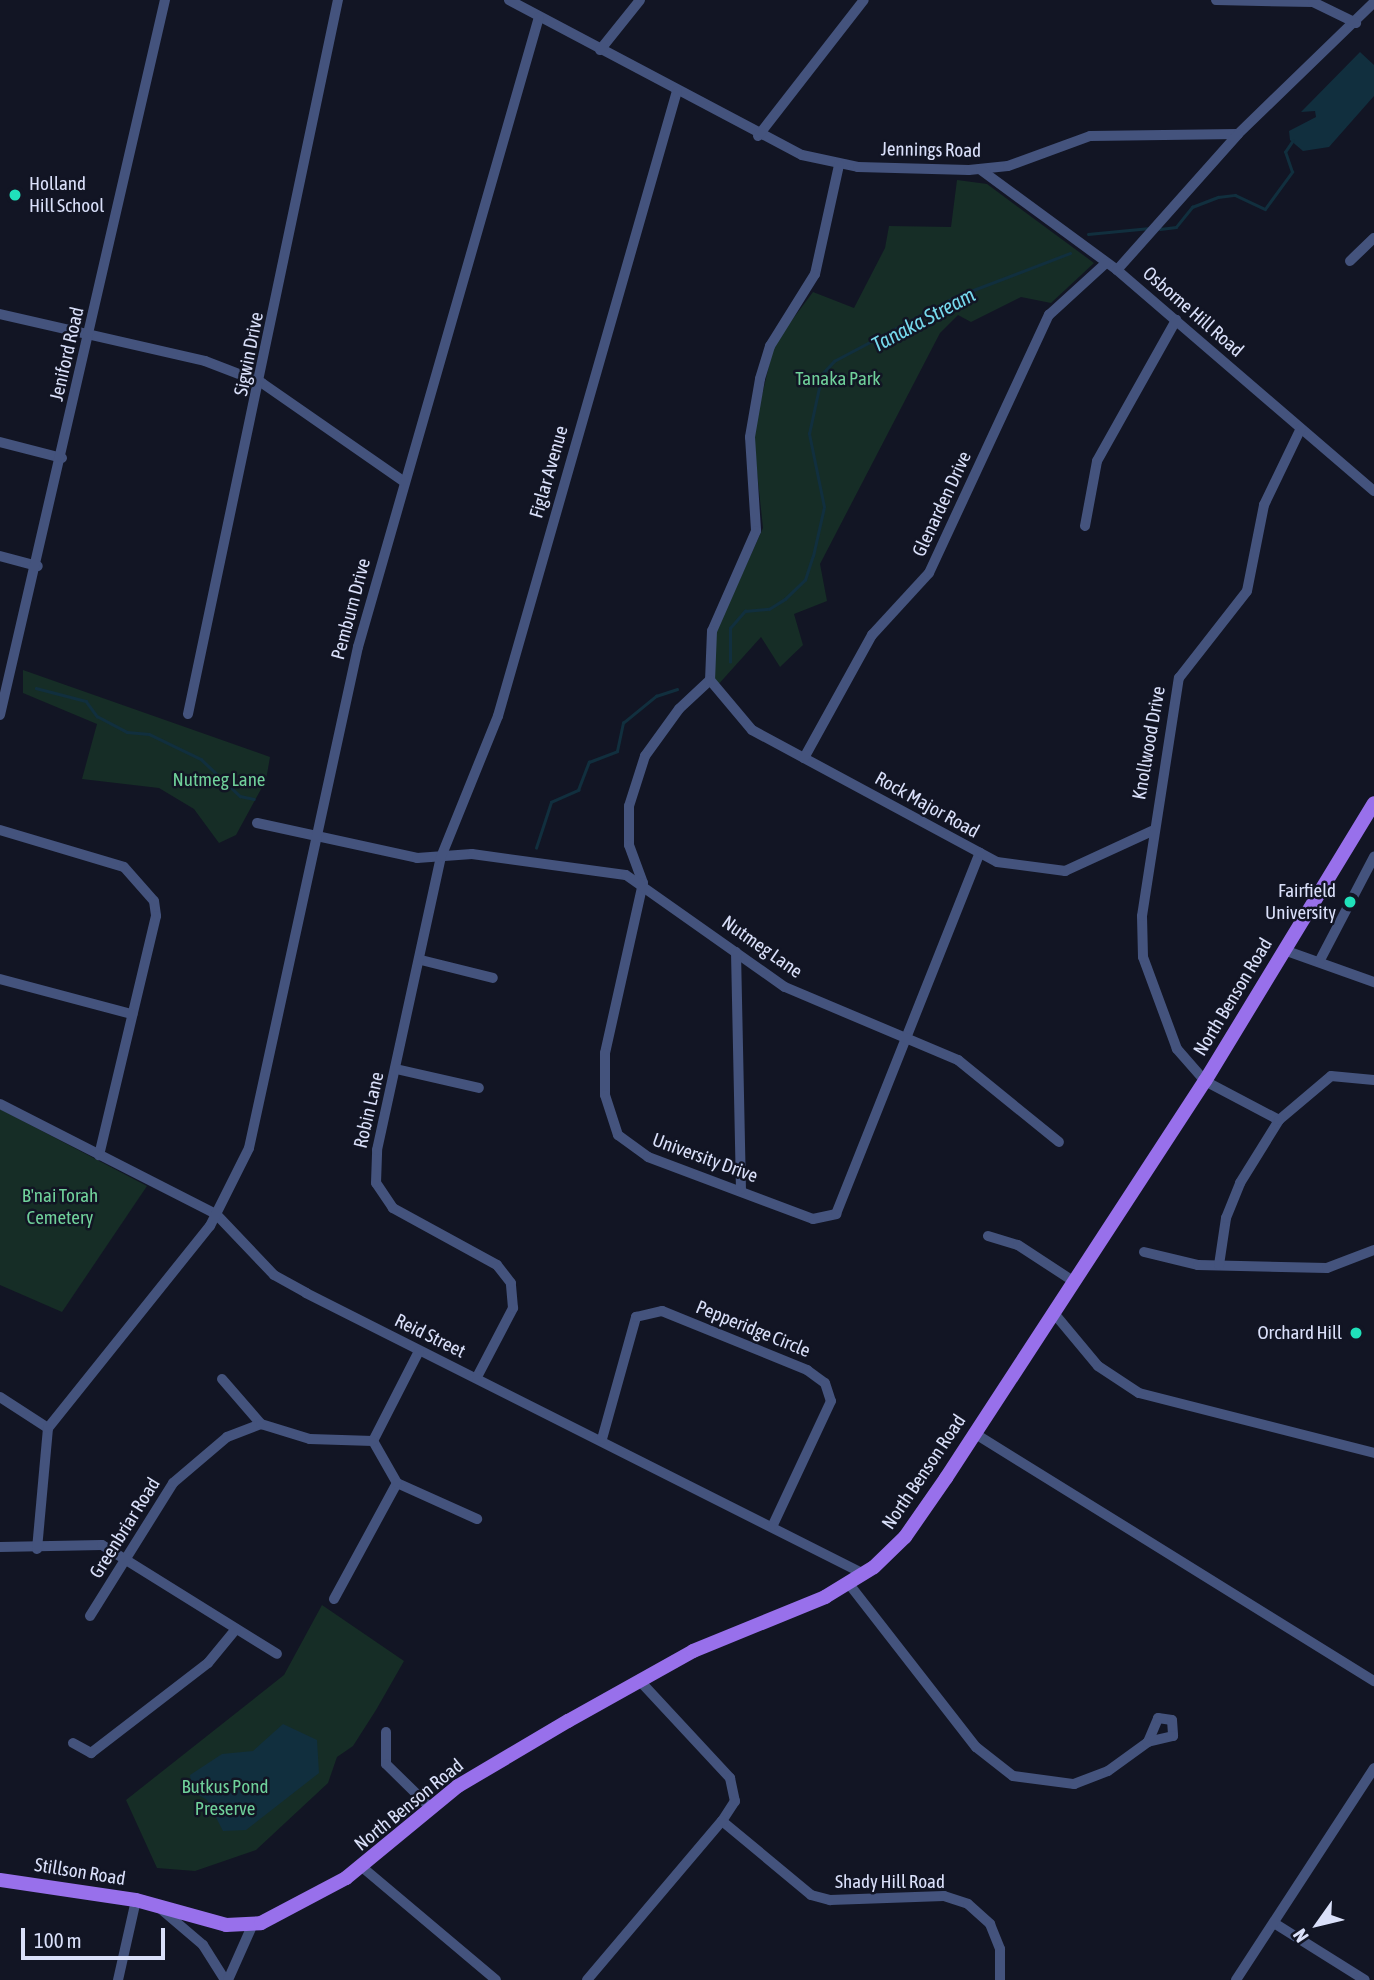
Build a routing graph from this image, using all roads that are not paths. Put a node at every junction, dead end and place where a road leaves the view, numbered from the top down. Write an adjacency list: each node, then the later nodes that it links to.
1 (165, 0): 22 (street, Jeniford Road)
2 (338, 0): 23 (street, Sigwin Drive)
3 (509, 0): 8 (street, Jennings Road)
4 (640, 0): 10 (street)
5 (864, 0): 13 (street)
6 (1216, 0): 9 (street)
7 (1374, 2): 9 (street)
8 (539, 17): 10 (street, Jennings Road); 28 (street, Pemburn Drive)
9 (1356, 23): 12 (street)
10 (600, 50): 11 (street, Jennings Road)
11 (677, 91): 13 (street, Jennings Road); 44 (street, Figlar Avenue)
12 (1238, 134): 15 (street, Jennings Road); 19 (street)
13 (758, 136): 14 (street, Jennings Road)
14 (839, 165): 15 (street, Jennings Road); 34 (street)
15 (981, 170): 18 (street, Osborne Hill Road)
16 (1374, 238): 17 (street)
17 (1350, 261)
18 (1105, 262): 19 (street, Osborne Hill Road); 37 (street, Glenarden Drive)
19 (1117, 270): 21 (street, Osborne Hill Road)
20 (0, 314): 22 (street)
21 (1176, 320): 24 (street, Osborne Hill Road); 30 (street)
22 (89, 336): 23 (street); 26 (street, Jeniford Road)
23 (262, 383): 28 (street); 35 (street, Sigwin Drive)
24 (1301, 428): 29 (street, Osborne Hill Road); 41 (street, Knollwood Drive)
25 (0, 442): 26 (street)
26 (62, 458): 32 (street, Jeniford Road)
27 (1374, 474): 29 (street)
28 (403, 481): 42 (street, Pemburn Drive)
29 (1370, 488)
30 (1085, 526)
31 (0, 556): 32 (street)
32 (38, 566): 33 (street, Jeniford Road)
33 (5, 680): 36 (street, Jeniford Road)
34 (710, 680): 37 (street, Rock Major Road); 46 (street)
35 (188, 714)
36 (0, 715)
37 (804, 758): 43 (street, Rock Major Road)
38 (1374, 803): 47 (main road, North Benson Road)
39 (257, 823): 42 (street, Nutmeg Lane)
40 (0, 830): 54 (street)
41 (1152, 831): 43 (street, Rock Major Road); 57 (street, Knollwood Drive)
42 (316, 838): 44 (street, Nutmeg Lane); 65 (street, Pemburn Drive)
43 (980, 853): 55 (street)
44 (441, 857): 46 (street, Nutmeg Lane); 49 (street, Robin Lane)
45 (1374, 857): 50 (street)
46 (643, 883): 48 (street, Nutmeg Lane); 64 (street, University Drive)
47 (1284, 950): 50 (street); 57 (main road, North Benson Road)
48 (736, 952): 55 (street, Nutmeg Lane); 64 (street)
49 (421, 960): 51 (street); 56 (street, Robin Lane)
50 (1319, 962): 53 (street)
51 (493, 978)
52 (0, 979): 54 (street)
53 (1374, 982)
54 (132, 1014): 63 (street)
55 (905, 1038): 62 (street, Nutmeg Lane); 64 (street, University Drive)
56 (396, 1069): 59 (street); 73 (street, Robin Lane)
57 (1205, 1080): 61 (street); 70 (main road, North Benson Road)
58 (1374, 1080): 61 (street)
59 (480, 1088)
60 (0, 1104): 63 (street, Reid Street)
61 (1279, 1121): 69 (street)
62 (1059, 1142)
63 (99, 1155): 65 (street, Reid Street)
64 (741, 1189)
65 (216, 1214): 72 (street, Reid Street); 77 (street, Pemburn Drive)
66 (988, 1236): 70 (street)
67 (1374, 1250): 69 (street)
68 (1144, 1252): 69 (street)
69 (1219, 1265)
70 (1073, 1281): 71 (main road, North Benson Road)
71 (1053, 1312): 78 (main road, North Benson Road); 81 (street)
72 (419, 1351): 73 (street, Reid Street); 80 (street)
73 (477, 1377): 79 (street, Reid Street)
74 (222, 1379): 76 (street)
75 (0, 1397): 77 (street)
76 (261, 1424): 80 (street); 87 (street, Greenbriar Road)
77 (48, 1428): 86 (street)
78 (974, 1433): 88 (main road, North Benson Road); 95 (street)
79 (602, 1440): 84 (street, Reid Street); 84 (street, Pepperidge Circle)
80 (373, 1441): 82 (street)
81 (1374, 1453)
82 (397, 1483): 83 (street); 90 (street)
83 (477, 1519)
84 (773, 1525): 88 (street, Reid Street)
85 (0, 1547): 86 (street)
86 (37, 1549): 87 (street)
87 (125, 1558): 91 (street, Greenbriar Road); 92 (street)
88 (864, 1574): 89 (main road, North Benson Road)
89 (849, 1584): 94 (main road, North Benson Road); 97 (street)
90 (334, 1599)
91 (90, 1616)
92 (236, 1629): 93 (street); 98 (street)
93 (277, 1654)
94 (639, 1680): 100 (main road, North Benson Road); 101 (street)
95 (1374, 1681)
96 (386, 1732): 100 (street)
97 (1148, 1742)
98 (73, 1744)
99 (1374, 1769): 106 (street)
100 (431, 1808): 102 (main road, North Benson Road)
101 (722, 1821): 111 (street); 112 (street, Shady Hill Road)
102 (362, 1867): 107 (main road, North Benson Road); 110 (street)
103 (0, 1880): 104 (main road, Stillson Road)
104 (136, 1900): 105 (main road, Stillson Road); 108 (street)
105 (154, 1905): 107 (main road, Stillson Road); 109 (street, Stillson Road)
106 (1274, 1923): 113 (street); 114 (street)
107 (253, 1926): 109 (street)
108 (118, 1980)
109 (227, 1980)
110 (496, 1980)
111 (587, 1980)
112 (1000, 1980)
113 (1236, 1980)
114 (1365, 1980)

